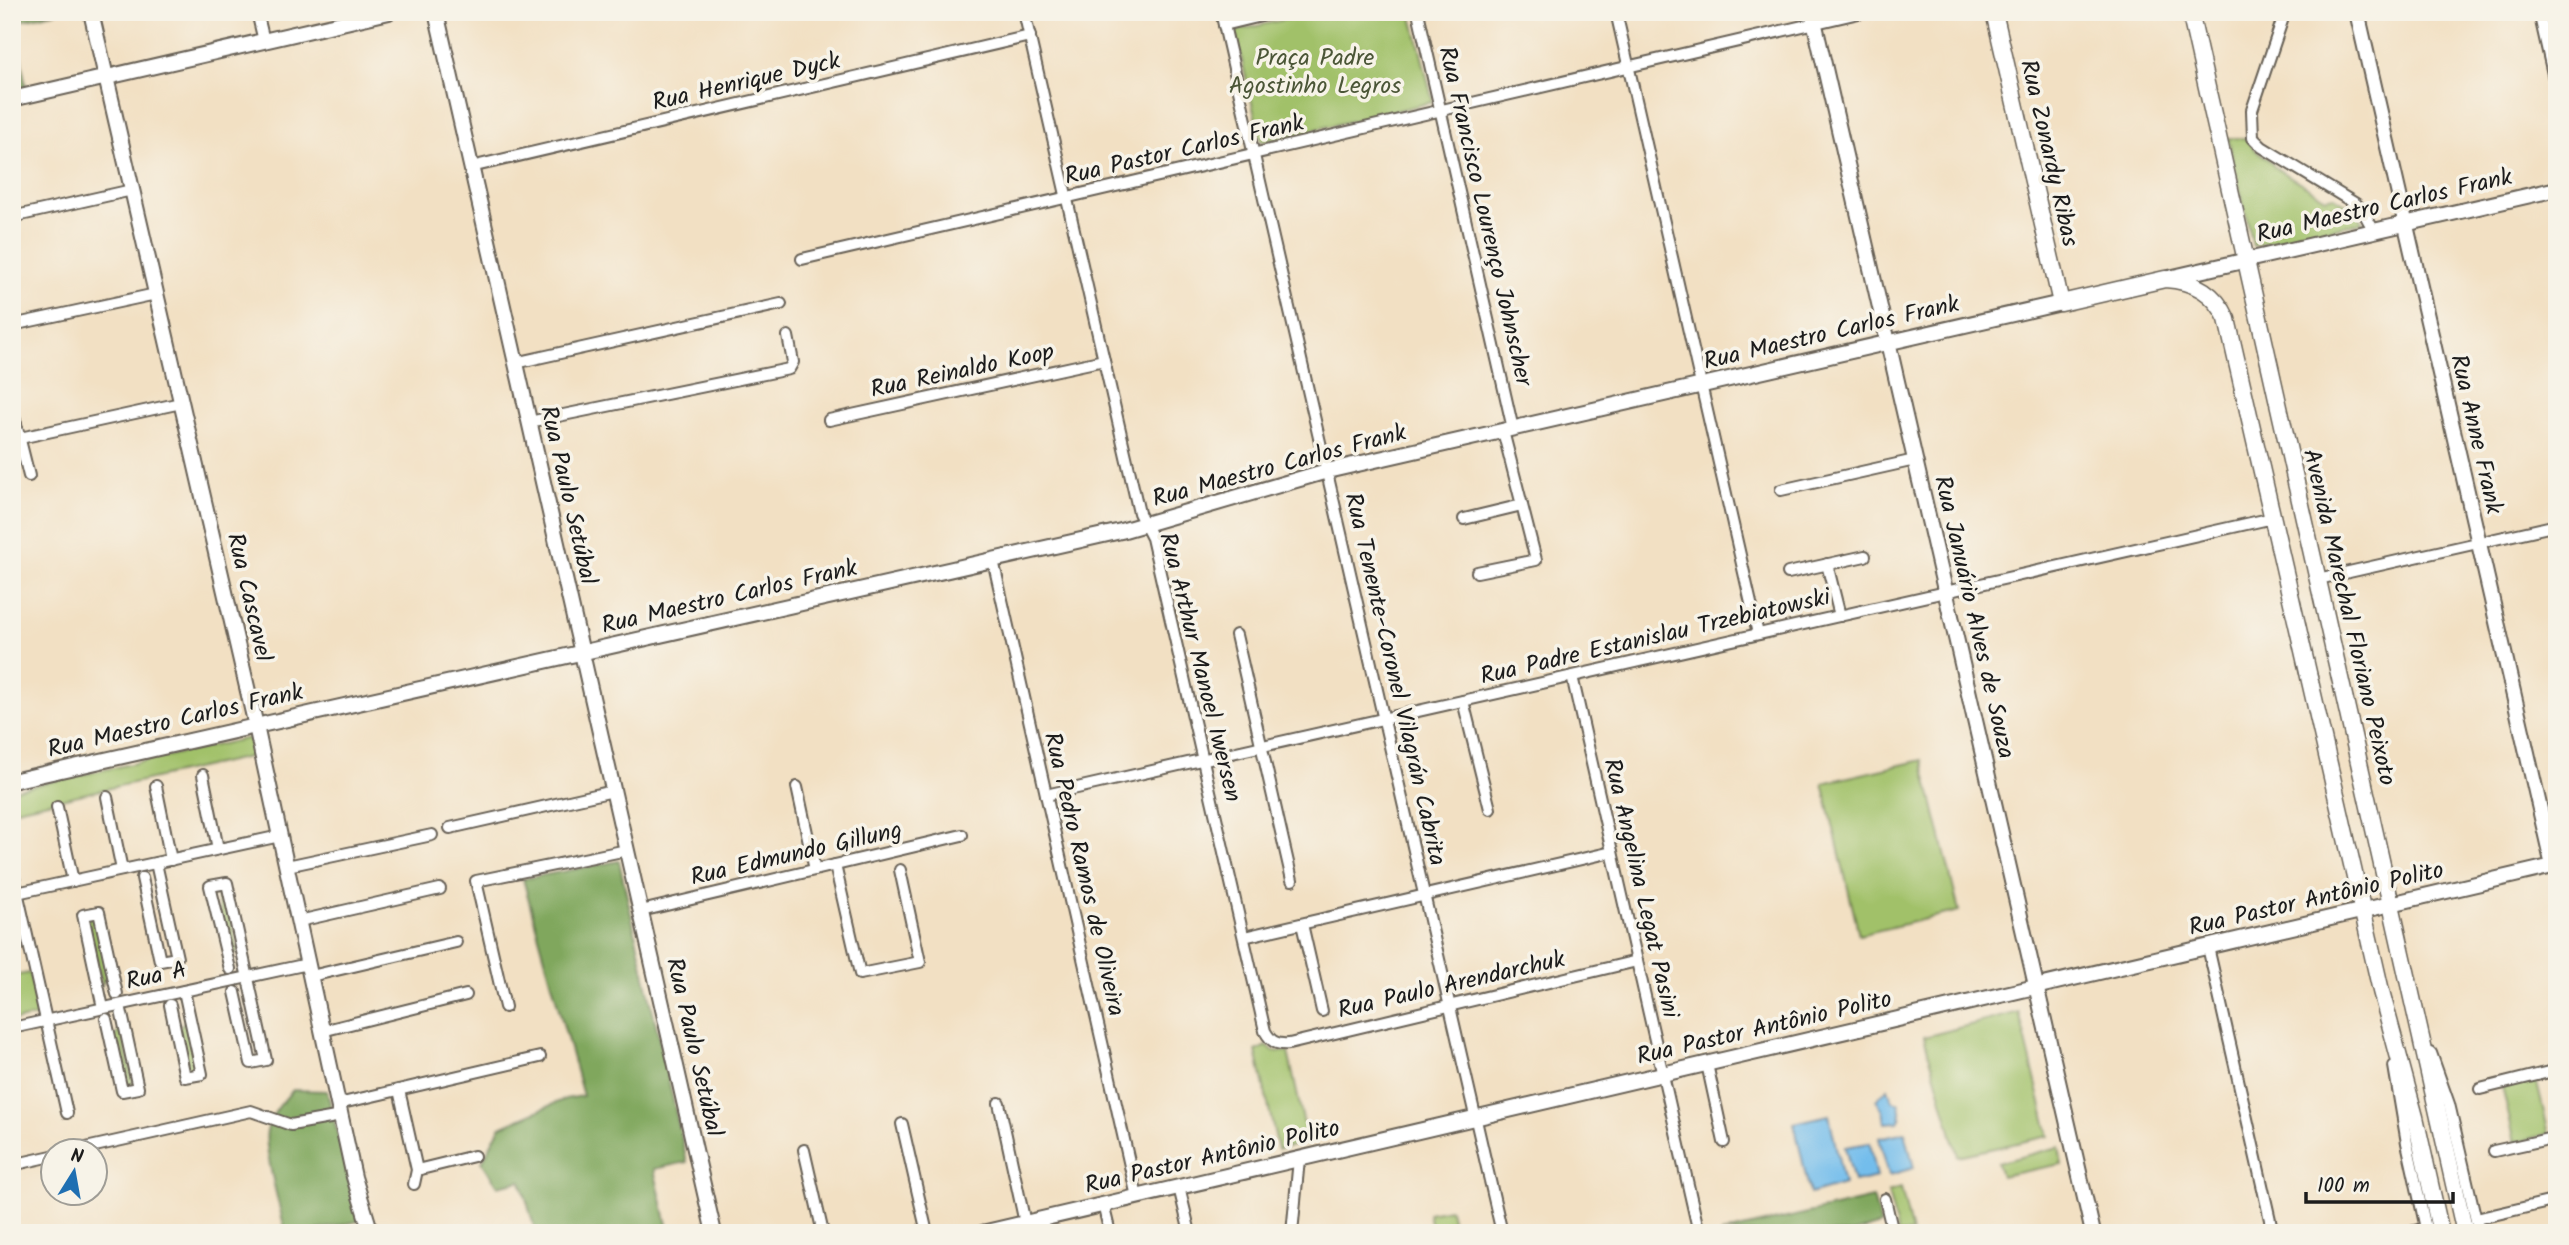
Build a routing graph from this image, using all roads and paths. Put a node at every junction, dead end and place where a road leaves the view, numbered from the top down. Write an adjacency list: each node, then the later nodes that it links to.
1 (91, 12): 21 (main road, Rua Cascavel)
2 (257, 12): 19 (street)
3 (388, 12): 19 (main road)
4 (436, 12): 26 (main road, Rua Paulo Setúbal)
5 (1024, 12): 18 (street, Rua Arthur Manoel Iwersen)
6 (1221, 12): 17 (street, Rua Tenente-Coronel Vilagrán Cabrita)
7 (1278, 12): 17 (street)
8 (1419, 12): 24 (street, Rua Francisco Lourenço Johnscher)
9 (1616, 12): 20 (street)
10 (1863, 12): 16 (street, Rua Pastor Carlos Frank)
11 (1994, 12): 37 (main road, Rua Zonardy Ribas)
12 (2190, 12): 34 (main road, Avenida Marechal Floriano Peixoto)
13 (2285, 12): 32 (street)
14 (2357, 12): 31 (main road, Rua Anne Frank)
15 (2539, 12): 22 (street)
16 (1814, 18): 20 (street, Rua Pastor Carlos Frank); 41 (main road, Rua Januário Alves de Souza)
17 (1224, 25): 25 (street, Rua Tenente-Coronel Vilagrán Cabrita)
18 (1030, 36): 26 (street, Rua Henrique Dyck); 29 (street, Rua Arthur Manoel Iwersen)
19 (264, 41): 21 (main road)
20 (1628, 67): 24 (street, Rua Pastor Carlos Frank); 44 (street)
21 (106, 77): 23 (main road); 28 (main road, Rua Cascavel)
22 (2557, 92)
23 (12, 99)
24 (1441, 110): 25 (street, Rua Pastor Carlos Frank); 49 (street, Rua Francisco Lourenço Johnscher)
25 (1254, 154): 29 (street, Rua Pastor Carlos Frank); 52 (street, Rua Tenente-Coronel Vilagrán Cabrita)
26 (471, 167): 43 (main road, Rua Paulo Setúbal)
27 (2557, 189): 31 (main road, Rua Maestro Carlos Frank)
28 (132, 190): 30 (street); 36 (main road, Rua Cascavel)
29 (1067, 198): 33 (street, Rua Pastor Carlos Frank); 42 (street, Rua Arthur Manoel Iwersen)
30 (12, 217)
31 (2406, 223): 32 (main road, Rua Maestro Carlos Frank); 60 (main road, Rua Anne Frank)
32 (2374, 231): 34 (main road, Rua Maestro Carlos Frank)
33 (802, 259)
34 (2239, 262): 35 (main road, Rua Maestro Carlos Frank); 66 (main road, Avenida Marechal Floriano Peixoto)
35 (2165, 279): 37 (main road, Rua Maestro Carlos Frank); 56 (main road)
36 (156, 294): 39 (street); 45 (main road, Rua Cascavel)
37 (2061, 303): 41 (main road, Rua Maestro Carlos Frank)
38 (781, 304): 43 (street)
39 (12, 325)
40 (788, 336): 48 (street)
41 (1888, 343): 44 (main road, Rua Maestro Carlos Frank); 51 (main road, Rua Januário Alves de Souza)
42 (1104, 360): 47 (street, Rua Reinaldo Koop); 58 (street, Rua Arthur Manoel Iwersen)
43 (515, 363): 48 (main road, Rua Paulo Setúbal)
44 (1701, 386): 49 (main road, Rua Maestro Carlos Frank); 69 (street)
45 (181, 403): 50 (street); 75 (main road, Rua Cascavel)
46 (12, 408): 50 (street)
47 (829, 421)
48 (529, 422): 71 (main road, Rua Paulo Setúbal)
49 (1508, 430): 52 (main road, Rua Maestro Carlos Frank); 55 (street, Rua Francisco Lourenço Johnscher)
50 (20, 438): 53 (street)
51 (1915, 460): 54 (street); 67 (main road, Rua Januário Alves de Souza)
52 (1327, 471): 58 (main road, Rua Maestro Carlos Frank); 74 (street, Rua Tenente-Coronel Vilagrán Cabrita)
53 (29, 476)
54 (1781, 490)
55 (1522, 505): 57 (street); 64 (street, Rua Francisco Lourenço Johnscher)
56 (2273, 518): 67 (street, Rua Padre Estanislau Trzebiatowski); 113 (main road)
57 (1464, 519)
58 (1145, 525): 62 (main road, Rua Maestro Carlos Frank); 77 (street, Rua Arthur Manoel Iwersen)
59 (2557, 525): 60 (street)
60 (2479, 543): 66 (street); 98 (main road, Rua Anne Frank)
61 (1864, 556): 63 (street)
62 (993, 560): 71 (main road, Rua Maestro Carlos Frank); 83 (street, Rua Pedro Ramos de Oliveira)
63 (1828, 564): 65 (street); 68 (street)
64 (1477, 572)
65 (1788, 573)
66 (2318, 579): 111 (main road, Avenida Marechal Floriano Peixoto)
67 (1945, 592): 68 (street, Rua Padre Estanislau Trzebiatowski); 126 (main road, Rua Januário Alves de Souza)
68 (1840, 616): 69 (street, Rua Padre Estanislau Trzebiatowski)
69 (1758, 634): 72 (street, Rua Padre Estanislau Trzebiatowski)
70 (1236, 635): 76 (street)
71 (582, 652): 75 (main road, Rua Maestro Carlos Frank); 82 (main road, Rua Paulo Setúbal)
72 (1572, 676): 73 (street, Rua Padre Estanislau Trzebiatowski); 93 (street, Rua Angelina Legat Pasini)
73 (1463, 701): 74 (street, Rua Padre Estanislau Trzebiatowski); 86 (street)
74 (1384, 719): 76 (street, Rua Padre Estanislau Trzebiatowski); 109 (street, Rua Tenente-Coronel Vilagrán Cabrita)
75 (256, 726): 79 (main road, Rua Maestro Carlos Frank); 90 (main road, Rua Cascavel)
76 (1262, 746): 77 (street, Rua Padre Estanislau Trzebiatowski); 104 (street)
77 (1203, 760): 83 (street, Rua Padre Estanislau Trzebiatowski); 116 (street, Rua Arthur Manoel Iwersen)
78 (203, 775): 91 (street)
79 (12, 780)
80 (156, 786): 94 (street)
81 (797, 787): 101 (street)
82 (613, 791): 87 (street); 92 (main road, Rua Paulo Setúbal)
83 (1046, 795): 172 (street, Rua Pedro Ramos de Oliveira)
84 (107, 796): 100 (street)
85 (57, 807): 105 (street)
86 (1490, 810)
87 (450, 828)
88 (432, 835): 97 (street)
89 (962, 835): 96 (street, Rua Edmundo Gillung)
90 (280, 836): 91 (street); 97 (main road, Rua Cascavel)
91 (218, 849): 94 (street)
92 (627, 850): 112 (main road, Rua Paulo Setúbal); 137 (street)
93 (1612, 852): 109 (street); 121 (street, Rua Angelina Legat Pasini)
94 (171, 860): 95 (street)
95 (156, 863): 100 (street); 106 (street)
96 (835, 865): 101 (street, Rua Edmundo Gillung); 102 (street)
97 (287, 866): 114 (main road, Rua Cascavel)
98 (2555, 866): 111 (main road, Rua Pastor Antônio Polito)
99 (12, 869): 108 (street)
100 (122, 870): 105 (street)
101 (815, 870): 112 (street, Rua Edmundo Gillung)
102 (900, 870)
103 (142, 877): 110 (street)
104 (1292, 880)
105 (73, 881): 108 (street)
106 (160, 883): 110 (street); 110 (street)
107 (440, 889): 114 (street)
108 (15, 894): 142 (street)
109 (1424, 895): 115 (street); 136 (street, Rua Tenente-Coronel Vilagrán Cabrita)
110 (147, 900)
111 (2392, 904): 113 (main road, Rua Pastor Antônio Polito); 138 (main road, Avenida Marechal Floriano Peixoto)
112 (641, 911): 180 (main road, Rua Paulo Setúbal)
113 (2362, 911): 118 (main road, Rua Pastor Antônio Polito); 128 (main road)
114 (299, 921): 123 (main road, Rua Cascavel)
115 (1302, 924): 116 (street); 140 (street)
116 (1244, 937): 148 (street, Rua Arthur Manoel Iwersen)
117 (456, 942): 123 (street, Rua A)
118 (2208, 947): 126 (main road, Rua Pastor Antônio Polito); 191 (street)
119 (226, 953): 120 (street); 120 (street); 122 (street)
120 (244, 961): 125 (street)
121 (1637, 961): 136 (street, Rua Paulo Arendarchuk); 152 (street, Rua Angelina Legat Pasini)
122 (230, 969)
123 (309, 970): 125 (street, Rua A); 146 (main road, Rua Cascavel)
124 (112, 973): 131 (street); 131 (street); 133 (street)
125 (248, 977): 127 (street, Rua A); 130 (street)
126 (2036, 987): 150 (main road, Rua Pastor Antônio Polito); 190 (main road, Rua Januário Alves de Souza)
127 (184, 991): 133 (street, Rua A); 139 (street)
128 (2381, 991): 178 (street); 178 (main road)
129 (235, 992): 135 (street)
130 (251, 992): 135 (street); 135 (street)
131 (100, 994): 141 (street)
132 (466, 995): 146 (street)
133 (118, 999): 141 (street, Rua A); 143 (street)
134 (170, 1005): 144 (street)
135 (238, 1006)
136 (1450, 1006): 148 (street, Rua Paulo Arendarchuk); 158 (street, Rua Tenente-Coronel Vilagrán Cabrita)
137 (505, 1007)
138 (2415, 1009): 176 (street); 193 (main road, Avenida Marechal Floriano Peixoto)
139 (188, 1011): 144 (street); 144 (street)
140 (1322, 1011)
141 (104, 1014): 142 (street, Rua A); 147 (street)
142 (46, 1020): 145 (street, Rua A); 157 (street)
143 (123, 1021): 147 (street); 147 (street)
144 (174, 1027)
145 (12, 1028)
146 (323, 1031): 156 (main road, Rua Cascavel)
147 (110, 1040)
148 (1275, 1043)
149 (540, 1056): 154 (street)
150 (1707, 1064): 152 (main road, Rua Pastor Antônio Polito); 161 (street)
151 (2557, 1070): 153 (street)
152 (1663, 1074): 158 (main road, Rua Pastor Antônio Polito); 188 (street, Rua Angelina Legat Pasini)
153 (2480, 1089)
154 (400, 1090): 156 (street); 169 (street)
155 (999, 1103): 177 (street)
156 (340, 1110): 162 (street); 179 (main road, Rua Cascavel)
157 (67, 1113)
158 (1475, 1118): 167 (main road, Rua Pastor Antônio Polito); 187 (street, Rua Tenente-Coronel Vilagrán Cabrita)
159 (901, 1124): 182 (street)
160 (2557, 1137): 164 (street)
161 (1724, 1142)
162 (108, 1143)
163 (804, 1150): 181 (street)
164 (2494, 1151)
165 (474, 1156): 169 (street)
166 (38, 1159): 168 (street)
167 (1298, 1159): 171 (main road, Rua Pastor Antônio Polito); 186 (street)
168 (12, 1165)
169 (417, 1170): 170 (street)
170 (414, 1184)
171 (1179, 1187): 172 (main road, Rua Pastor Antônio Polito); 185 (street)
172 (1137, 1196): 175 (main road, Rua Pastor Antônio Polito)
173 (1885, 1199): 189 (street)
174 (2557, 1200): 176 (street)
175 (1103, 1204): 177 (main road, Rua Pastor Antônio Polito); 184 (street)
176 (2476, 1219): 194 (street)
177 (1025, 1223): 183 (main road, Rua Pastor Antônio Polito)
178 (2431, 1231): 192 (street)
179 (371, 1233)
180 (714, 1233)
181 (823, 1233)
182 (926, 1233)
183 (982, 1233)
184 (1110, 1233)
185 (1190, 1233)
186 (1292, 1233)
187 (1502, 1233)
188 (1699, 1233)
189 (1893, 1233)
190 (2093, 1233)
191 (2273, 1233)
192 (2407, 1233)
193 (2465, 1233)
194 (2479, 1233)

